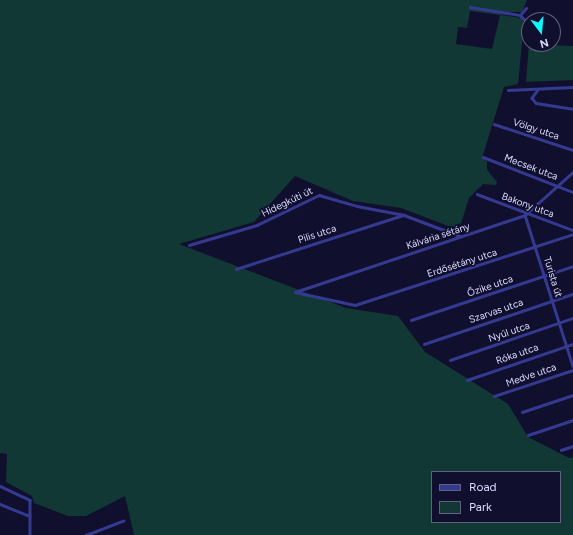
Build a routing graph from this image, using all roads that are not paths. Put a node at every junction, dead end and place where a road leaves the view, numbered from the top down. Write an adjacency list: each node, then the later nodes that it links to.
1 (470, 7): 3 (street)
2 (526, 8): 3 (street)
3 (520, 15)
4 (573, 87): 6 (street)
5 (508, 90): 6 (street)
6 (538, 90): 7 (street)
7 (573, 109)
8 (494, 124): 9 (street, Völgy utca)
9 (573, 150)
10 (483, 157): 12 (street, Mecsek utca)
11 (573, 172): 12 (street, Kálvária sétány)
12 (557, 186): 13 (street, Mecsek utca); 16 (street, Kálvária sétány)
13 (573, 192)
14 (477, 194): 16 (street, Bakony utca)
15 (404, 214): 19 (street, Hidegkúti út); 20 (street, Hidegkúti út); 23 (street, Pilis utca)
16 (526, 214): 17 (street, Bakony utca); 19 (street, Kálvária sétány); 21 (street, Turista út)
17 (573, 230)
18 (573, 234): 21 (street, Erdősétány utca)
19 (460, 237): 27 (street, Kálvária sétány)
20 (189, 245)
21 (535, 248): 24 (street, Turista út); 27 (street, Erdősétány utca)
22 (573, 266): 24 (street, Őzike utca)
23 (236, 269)
24 (544, 276): 26 (street, Turista út); 29 (street, Őzike utca)
25 (573, 294): 26 (street, Szarvas utca)
26 (552, 301): 30 (street, Turista út); 31 (street, Szarvas utca)
27 (355, 305)
28 (573, 318): 30 (street, Nyúl utca)
29 (411, 320)
30 (559, 323): 33 (street, Turista út); 34 (street, Nyúl utca)
31 (424, 344)
32 (573, 344): 33 (street, Róka utca)
33 (566, 346): 35 (street, Turista út); 37 (street, Róka utca)
34 (450, 360)
35 (573, 366)
36 (573, 370): 39 (street, Medve utca)
37 (467, 380)
38 (573, 395): 40 (street)
39 (494, 396)
40 (522, 412)
41 (573, 420): 42 (street)
42 (528, 435)
43 (573, 446): 44 (street)
44 (561, 450)
45 (0, 486): 47 (street)
46 (0, 504): 47 (street)
47 (30, 516): 49 (street)
48 (122, 521): 50 (street)
49 (30, 535)
50 (86, 535)

